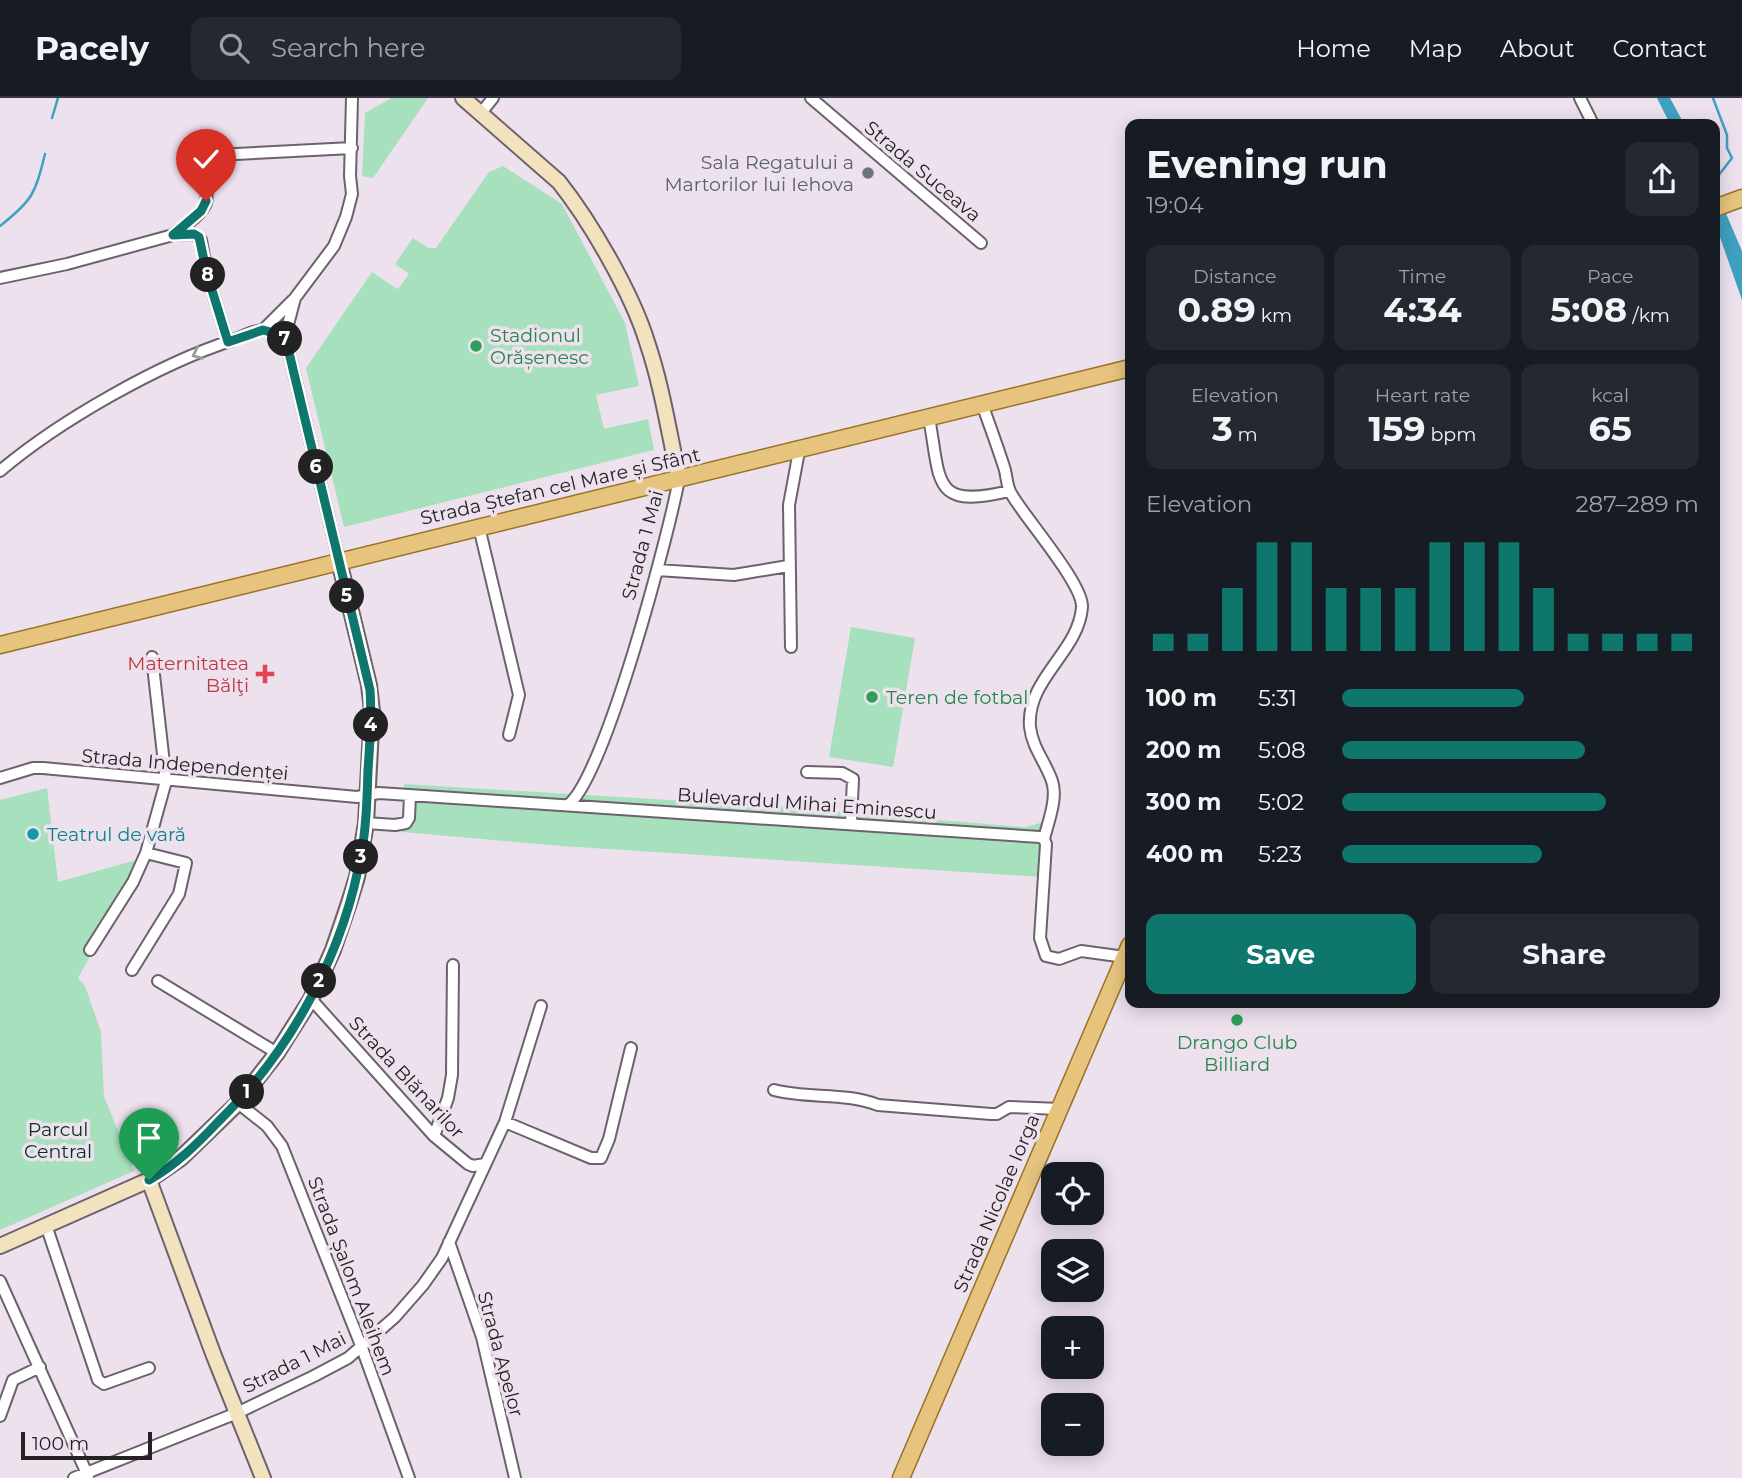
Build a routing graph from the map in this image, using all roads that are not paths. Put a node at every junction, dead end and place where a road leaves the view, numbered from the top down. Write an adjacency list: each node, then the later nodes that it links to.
1 (352, 98): 8 (street)
2 (463, 98): 6 (street, Strada 1 Mai)
3 (493, 98): 6 (street)
4 (811, 98): 12 (street, Strada Suceava)
5 (1580, 98): 7 (street)
6 (481, 113): 23 (street, Strada 1 Mai)
7 (1590, 119)
8 (352, 148): 11 (street); 14 (street)
9 (1740, 199): 10 (main road)
10 (1720, 206)
11 (173, 235): 13 (street); 17 (street)
12 (981, 243)
13 (0, 278)
14 (295, 298): 15 (street); 16 (street)
15 (263, 330): 16 (street); 17 (street)
16 (285, 336): 26 (street)
17 (228, 342): 22 (street, one-way to 22)
18 (1125, 369): 19 (main road, Strada Ștefan cel Mare și Sfânt)
19 (982, 404): 20 (main road, Strada Ștefan cel Mare și Sfânt); 24 (street)
20 (929, 418): 21 (main road, Strada Ștefan cel Mare și Sfânt); 24 (street)
21 (799, 451): 23 (main road, Strada Ștefan cel Mare și Sfânt); 27 (street)
22 (0, 471)
23 (679, 479): 25 (main road, Strada Ștefan cel Mare și Sfânt); 28 (street, Strada 1 Mai)
24 (1009, 491): 41 (street)
25 (479, 527): 26 (main road, Strada Ștefan cel Mare și Sfânt); 32 (street)
26 (339, 561): 29 (main road, Strada Ștefan cel Mare și Sfânt); 37 (street)
27 (788, 566): 28 (street); 30 (street)
28 (657, 570): 38 (street, Strada 1 Mai)
29 (0, 645)
30 (791, 647)
31 (152, 657): 35 (street)
32 (509, 735)
33 (807, 772): 40 (street)
34 (0, 778): 35 (street, Strada Independenței)
35 (166, 781): 37 (street, Strada Independenței); 42 (street)
36 (410, 795): 37 (street, Bulevardul Mihai Eminescu); 38 (street, Bulevardul Mihai Eminescu); 39 (street)
37 (367, 797): 39 (street)
38 (568, 805): 40 (street, Bulevardul Mihai Eminescu)
39 (366, 823): 49 (street)
40 (851, 824): 41 (street, Bulevardul Mihai Eminescu)
41 (1045, 839): 44 (street)
42 (146, 853): 43 (street); 47 (street)
43 (90, 950)
44 (1125, 951)
45 (1125, 958): 55 (main road, Strada Nicolae Iorga)
46 (453, 965): 57 (street)
47 (132, 970)
48 (158, 981): 52 (street)
49 (311, 999): 52 (street); 57 (street, Strada Blănarilor)
50 (541, 1006): 56 (street, Strada 1 Mai)
51 (631, 1048): 56 (street)
52 (277, 1053): 54 (street)
53 (774, 1090): 55 (street)
54 (238, 1103): 59 (street); 65 (street, Strada Șalom Aleihem)
55 (1059, 1109): 75 (main road, Strada Nicolae Iorga)
56 (505, 1122): 58 (street, Strada 1 Mai)
57 (434, 1136): 58 (street, Strada Blănarilor)
58 (485, 1164): 61 (street, Strada 1 Mai)
59 (149, 1180): 60 (street); 68 (street)
60 (46, 1225): 62 (street); 67 (street)
61 (449, 1242): 65 (street, Strada 1 Mai); 74 (street, Strada Apelor)
62 (0, 1246)
63 (0, 1281): 64 (street)
64 (5, 1305): 66 (street)
65 (362, 1348): 68 (street, Strada 1 Mai); 73 (street, Strada Șalom Aleihem)
66 (40, 1367): 69 (street); 70 (street)
67 (149, 1368)
68 (237, 1413): 70 (street, Strada 1 Mai); 72 (street)
69 (0, 1416)
70 (87, 1475): 71 (street, Strada 1 Mai)
71 (74, 1478)
72 (263, 1478)
73 (409, 1478)
74 (515, 1478)
75 (901, 1478)

